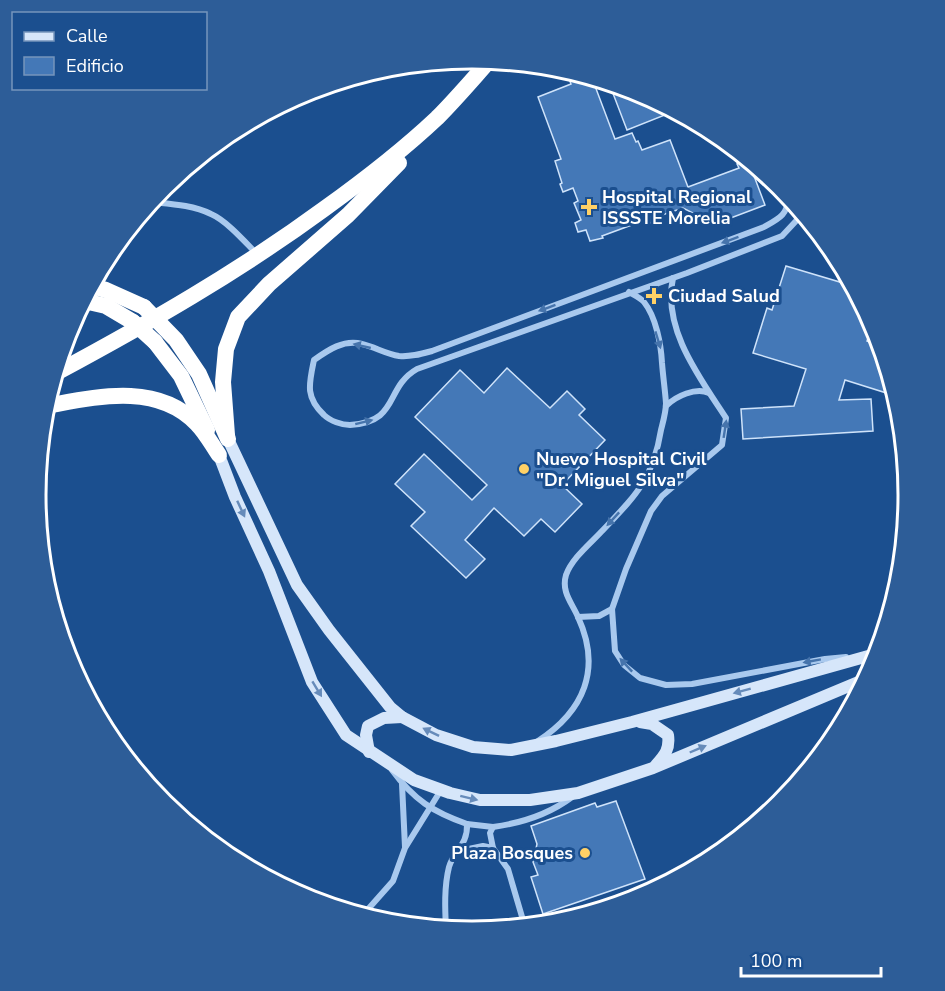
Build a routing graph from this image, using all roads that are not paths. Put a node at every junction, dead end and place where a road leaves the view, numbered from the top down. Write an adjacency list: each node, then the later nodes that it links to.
1 (481, 69): 2 (highway)
2 (436, 118): 6 (highway); 15 (highway)
3 (163, 203): 6 (street)
4 (788, 209): 9 (street, one-way to 9)
5 (797, 220): 7 (street)
6 (258, 255): 11 (highway)
7 (673, 278): 9 (street); 12 (street)
8 (100, 288): 15 (highway, bridge)
9 (629, 292): 14 (street, one-way to 14)
10 (92, 303): 16 (highway, bridge)
11 (66, 368)
12 (709, 393): 14 (street); 17 (street, one-way to 12)
13 (57, 404): 16 (highway)
14 (666, 406): 18 (street, one-way to 18)
15 (228, 439): 22 (street)
16 (219, 455): 25 (street, one-way to 25)
17 (612, 609): 18 (street); 19 (street, one-way to 17)
18 (578, 617): 24 (street)
19 (868, 655)
20 (867, 656): 23 (street, one-way to 23)
21 (855, 683): 27 (street, one-way to 21)
22 (402, 717): 24 (street, one-way to 22); 25 (street)
23 (635, 721): 24 (street); 27 (street)
24 (530, 746)
25 (369, 752): 26 (street)
26 (388, 765): 28 (street); 29 (street)
27 (653, 768): 30 (street)
28 (402, 784): 31 (street); 34 (street)
29 (441, 790): 30 (street, one-way to 30); 31 (street)
30 (578, 793): 33 (street)
31 (429, 808): 32 (street); 34 (street)
32 (467, 824): 33 (street); 36 (street)
33 (493, 827): 35 (street)
34 (405, 848): 37 (street)
35 (493, 848): 36 (street); 38 (street)
36 (459, 851): 39 (street)
37 (369, 908)
38 (523, 919)
39 (446, 921)

